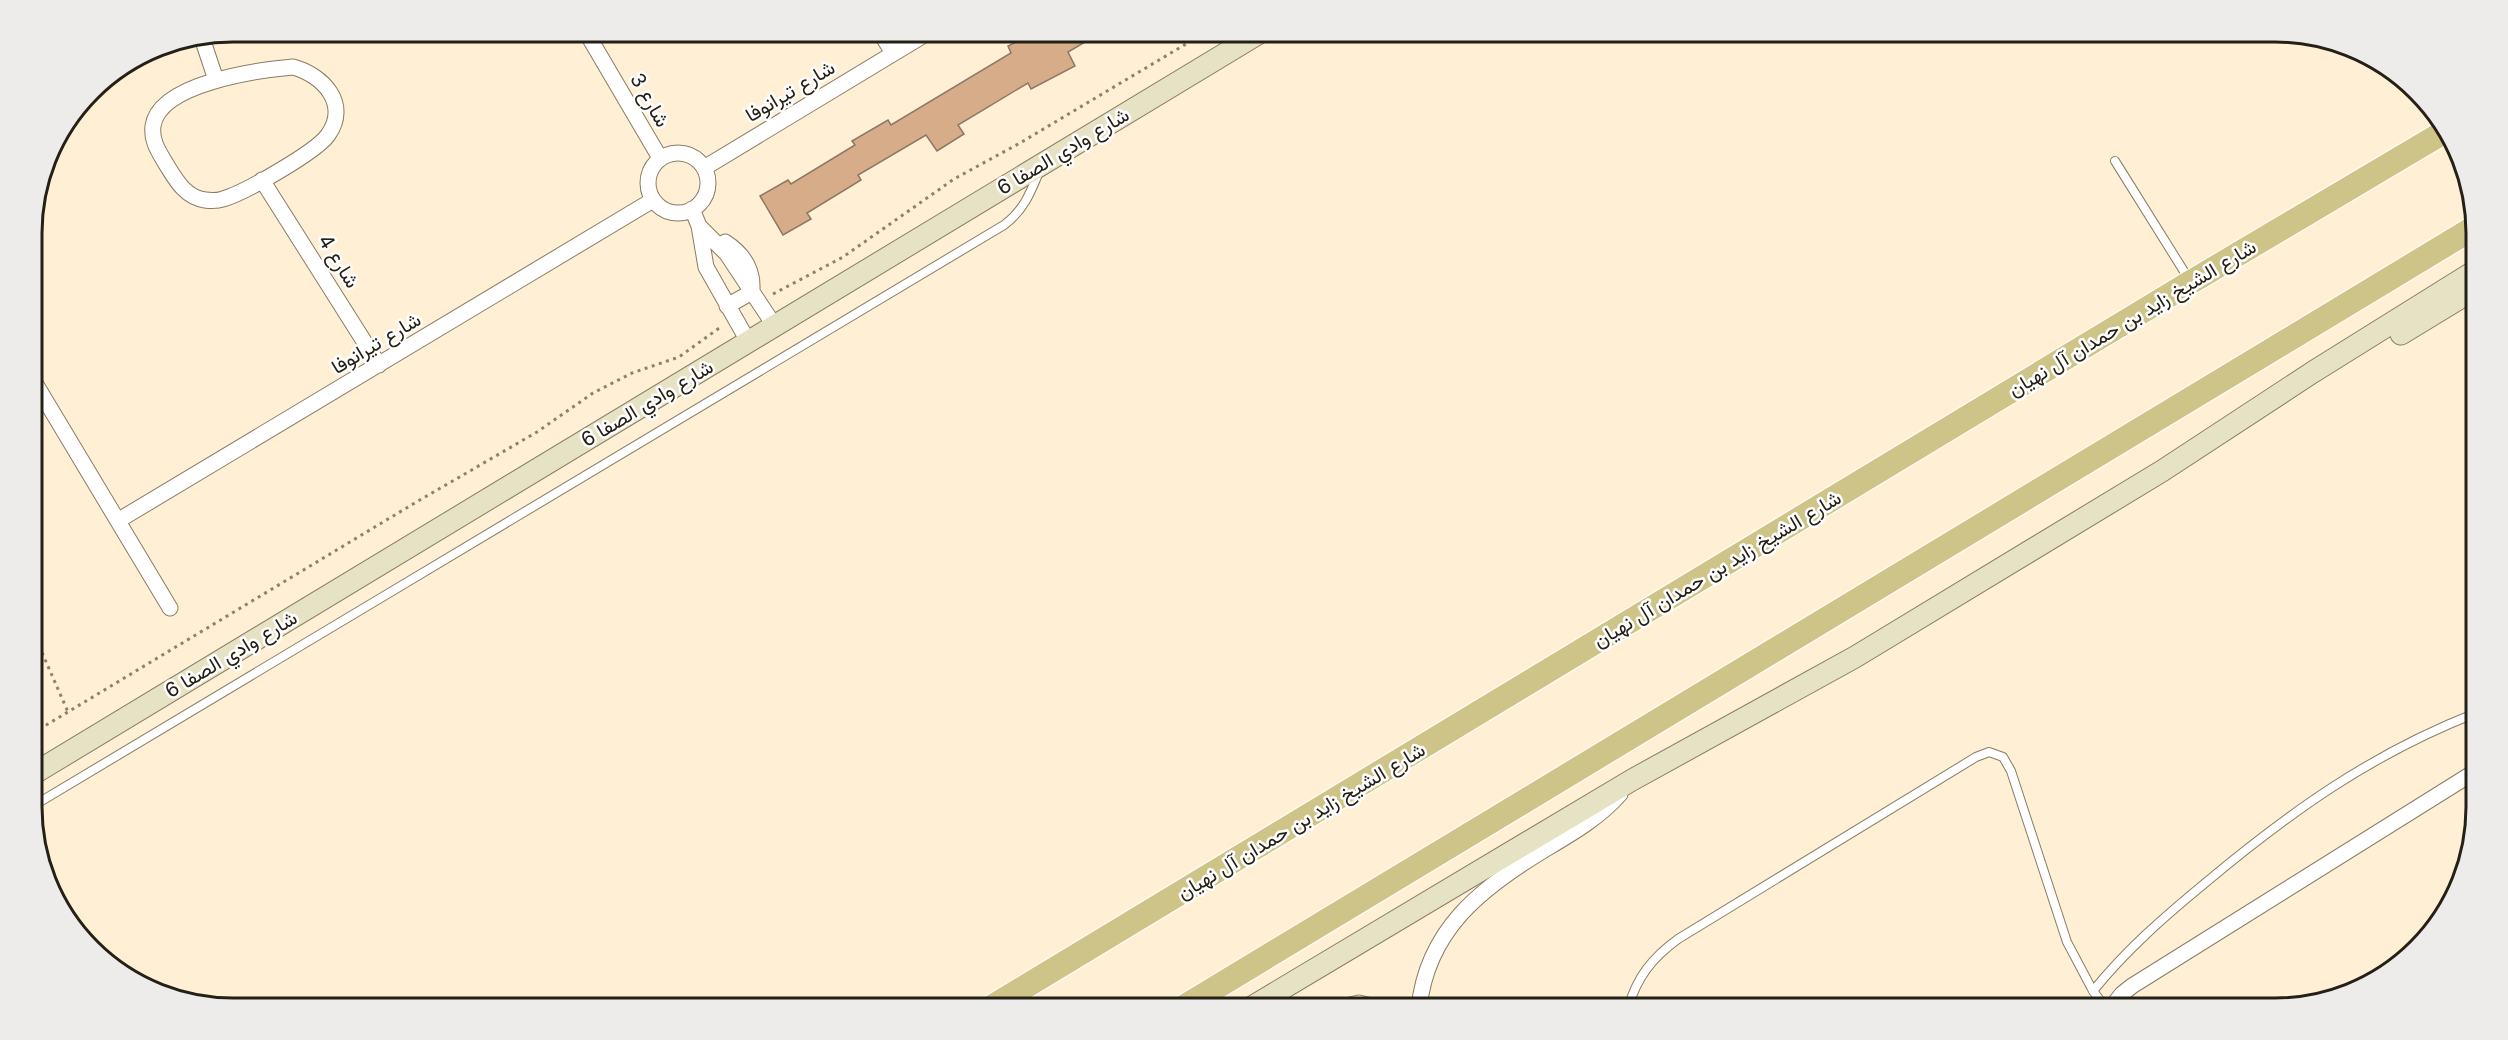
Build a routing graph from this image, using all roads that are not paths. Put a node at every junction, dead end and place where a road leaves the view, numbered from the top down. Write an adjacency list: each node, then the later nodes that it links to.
1 (592, 42): 9 (street, شارع 3)
2 (886, 42): 6 (street)
3 (912, 42): 6 (street, شارع تيرانوفا)
4 (1244, 42): 11 (street, شارع وادي الصفا 6)
5 (204, 45): 7 (street)
6 (893, 53): 12 (street, شارع تيرانوفا)
7 (216, 80): 13 (street); 13 (street)
8 (2438, 135): 19 (main road, شارع الشيخ زايد بن حمدان آل نهيان)
9 (660, 158): 12 (street); 14 (street)
10 (2115, 161): 19 (lane)
11 (1043, 162): 23 (street, شارع وادي الصفا 6); 34 (lane)
12 (704, 168): 15 (street)
13 (262, 180): 25 (street, شارع 4)
14 (653, 200): 15 (street); 25 (street, شارع تيرانوفا)
15 (692, 209): 16 (street)
16 (704, 230): 21 (street); 22 (street)
17 (2466, 232): 37 (main road)
18 (2466, 277): 26 (street)
19 (2191, 282): 36 (main road, شارع الشيخ زايد بن حمدان آل نهيان)
20 (2466, 294): 26 (street)
21 (755, 297): 22 (street); 23 (street)
22 (730, 311): 24 (street)
23 (774, 326): 24 (street, شارع وادي الصفا 6)
24 (748, 342): 31 (street, شارع وادي الصفا 6)
25 (379, 365): 28 (street, شارع تيرانوفا)
26 (2313, 372): 33 (street)
27 (42, 394): 28 (street)
28 (119, 520): 29 (street)
29 (170, 608)
30 (2466, 718): 35 (lane)
31 (42, 769)
32 (2466, 777): 42 (street)
33 (1632, 780): 38 (street); 39 (street)
34 (42, 801)
35 (2093, 991): 40 (lane); 41 (lane)
36 (1007, 998)
37 (1199, 998)
38 (1267, 998)
39 (1422, 998)
40 (1631, 998)
41 (2098, 998)
42 (2119, 998)

